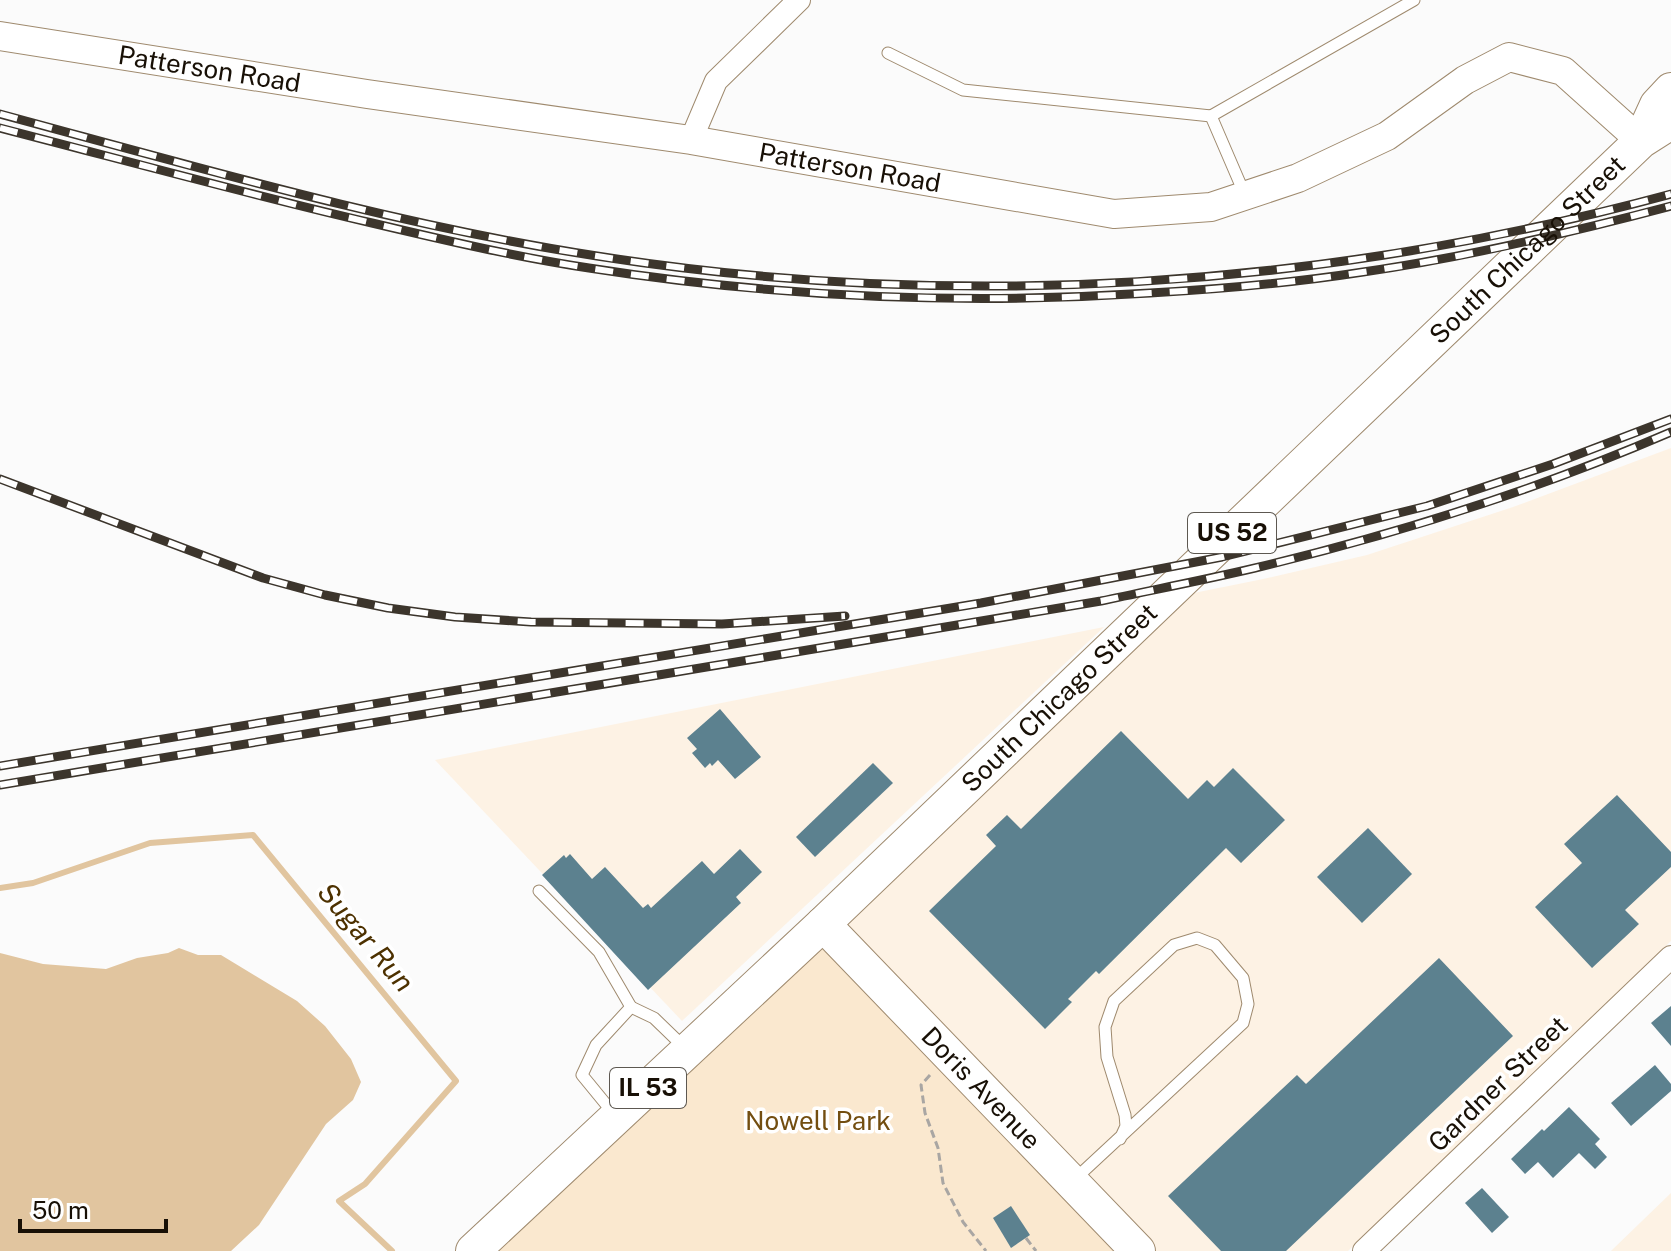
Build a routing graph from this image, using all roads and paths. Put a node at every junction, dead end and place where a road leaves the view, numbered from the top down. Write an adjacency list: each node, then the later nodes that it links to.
1 (799, 0): 8 (street)
2 (1414, 0): 6 (lane)
3 (0, 36): 8 (street, Patterson Road)
4 (888, 53): 6 (lane)
5 (1671, 90): 9 (main road, South Chicago Street / US 52)
6 (1211, 116): 10 (lane)
7 (1671, 122): 9 (main road, South Chicago Street / US 52)
8 (691, 140): 10 (street, Patterson Road)
9 (1641, 141): 10 (street, Patterson Road); 12 (main road, South Chicago Street / US 52)
10 (1245, 196)
11 (539, 891): 14 (lane)
12 (823, 924): 15 (main road, South Chicago Street / IL 53); 16 (main road, Doris Avenue)
13 (1670, 960): 25 (street, Gardner Street)
14 (631, 1007): 15 (lane); 17 (lane)
15 (688, 1051): 17 (main road, South Chicago Street / IL 53)
16 (949, 1055): 19 (main road, Doris Avenue); 22 (path)
17 (617, 1117): 21 (main road, South Chicago Street / IL 53)
18 (1120, 1139): 18 (lane); 19 (lane)
19 (1072, 1182): 24 (main road, Doris Avenue)
20 (1026, 1238): 23 (path)
21 (473, 1251)
22 (986, 1251)
23 (1036, 1251)
24 (1138, 1251)
25 (1364, 1251)

